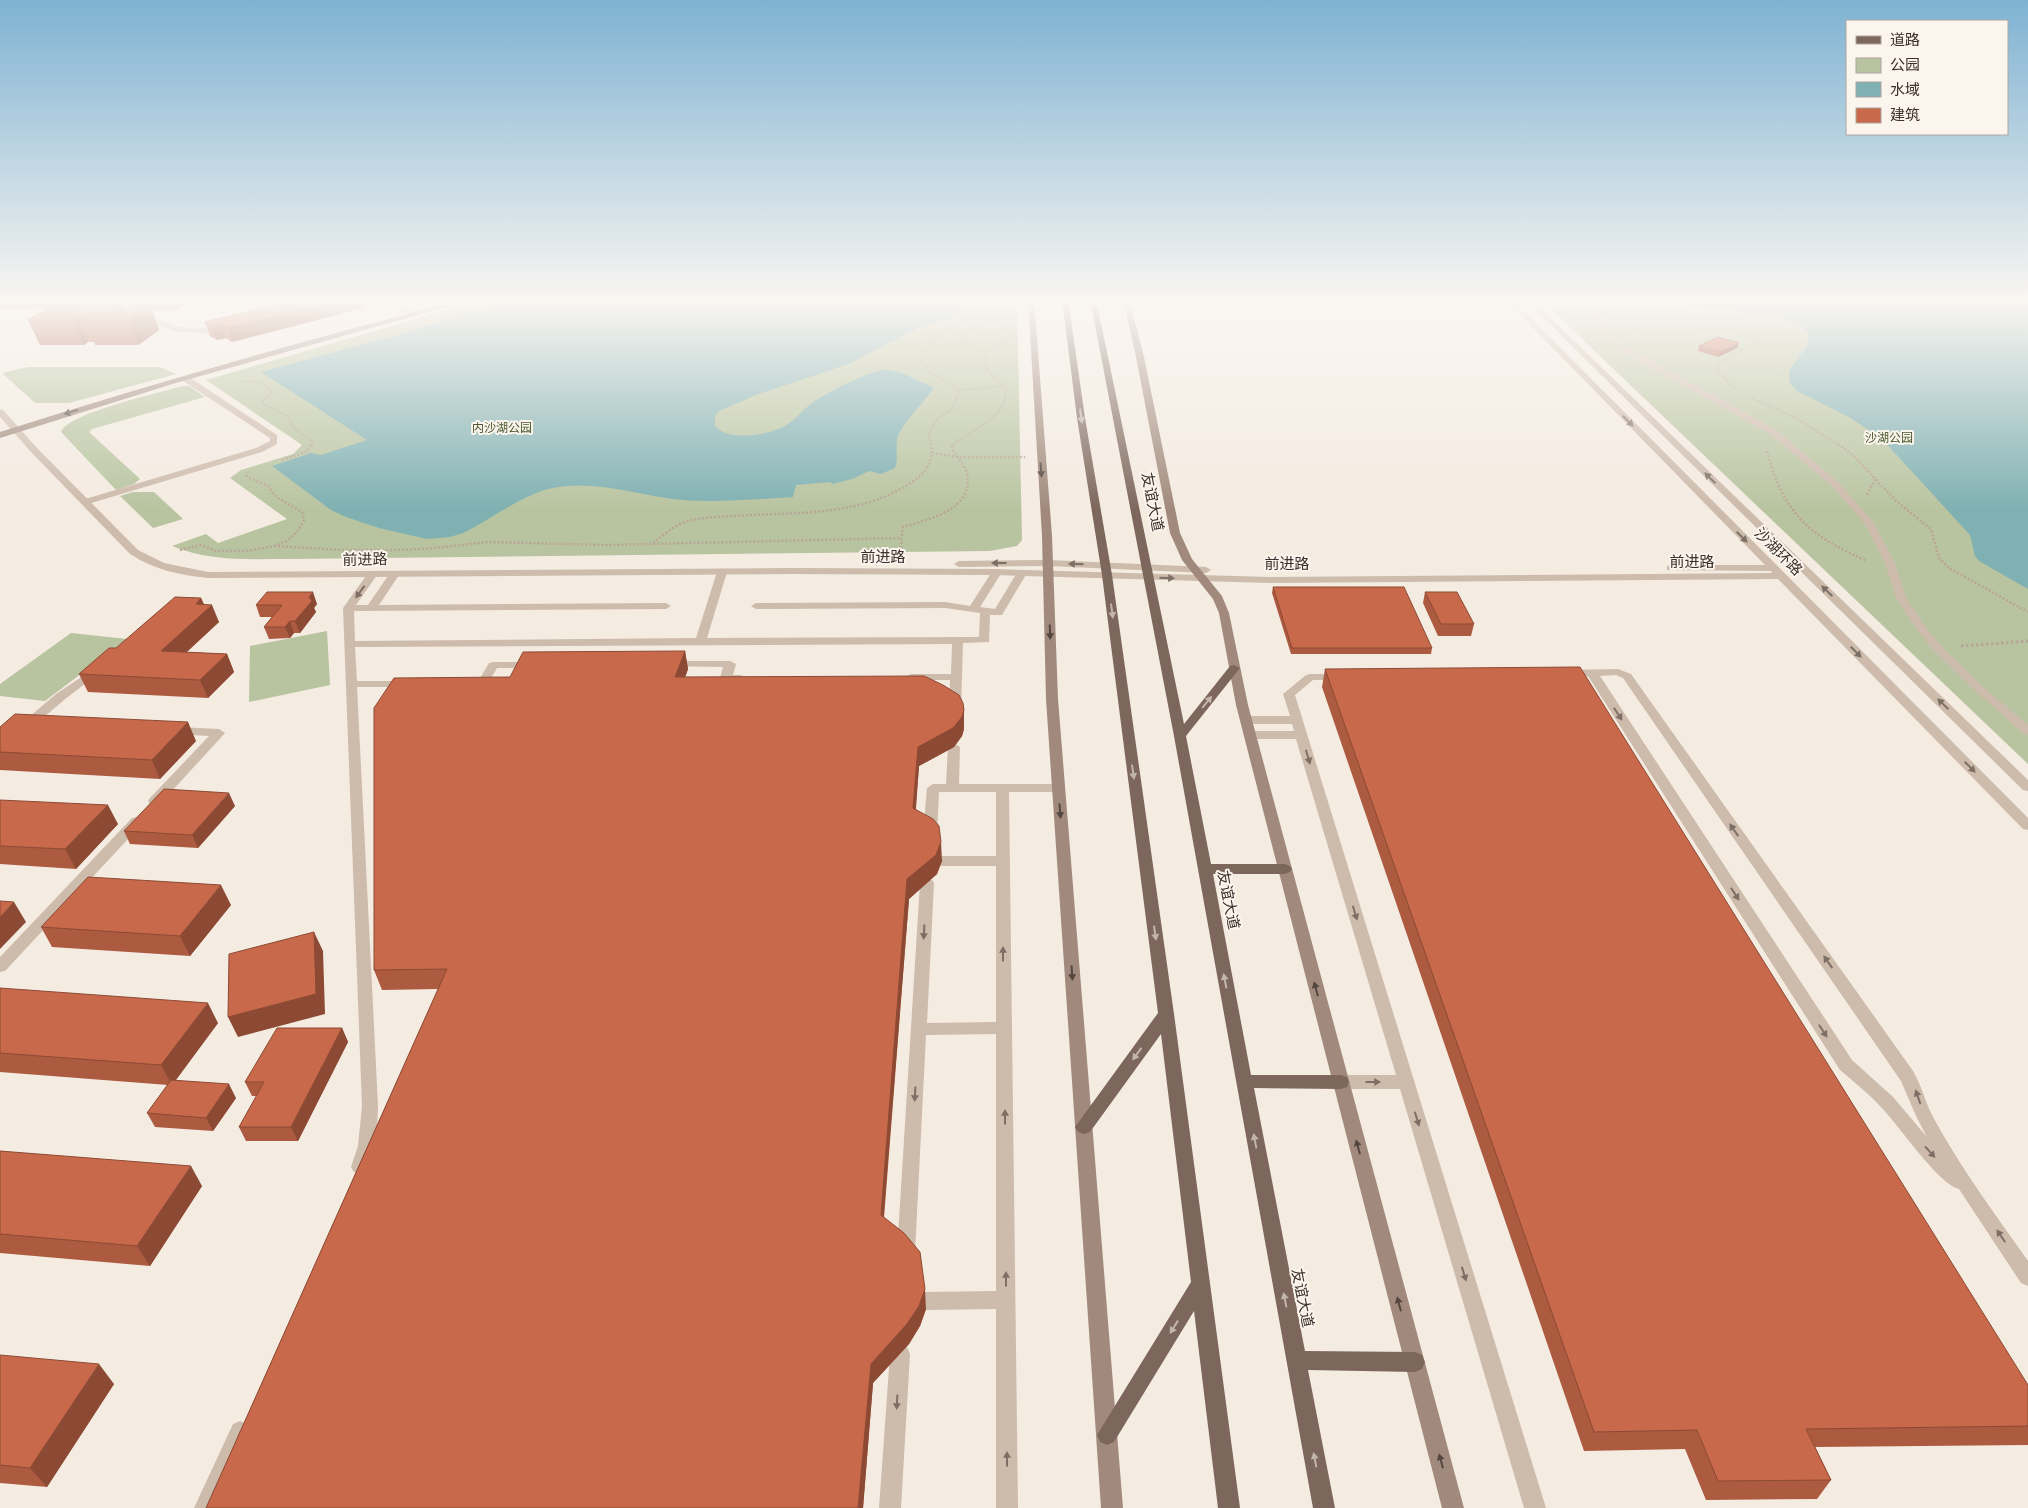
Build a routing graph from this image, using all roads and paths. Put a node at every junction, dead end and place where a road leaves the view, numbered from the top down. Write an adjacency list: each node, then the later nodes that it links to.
1 (220, 369): 12 (main road)
2 (927, 369): 15 (path)
3 (985, 369): 14 (path)
4 (1035, 369): 34 (main road, one-way to 34)
5 (1074, 369): 36 (main road, one-way to 36)
6 (1107, 369): 40 (main road, 友谊大道)
7 (1142, 369): 43 (main road)
8 (1577, 369): 35 (street, 沙湖环路, one-way to 35)
9 (1599, 369): 82 (street, 沙湖环路, one-way to 9)
10 (1658, 369): 18 (street)
11 (1719, 369): 16 (path)
12 (186, 379): 20 (main road, one-way to 20); 28 (street)
13 (236, 380): 26 (path)
14 (1004, 386): 15 (path); 24 (path)
15 (960, 390): 23 (path)
16 (1738, 392): 18 (path); 52 (path)
17 (0, 412): 20 (street, 前进路)
18 (1741, 414): 19 (street)
19 (1772, 431): 41 (street); 41 (path)
20 (19, 432): 21 (main road); 22 (main road); 28 (street, 前进路)
21 (0, 435)
22 (0, 441)
23 (932, 454): 24 (path); 30 (path)
24 (957, 457): 25 (path); 29 (path)
25 (1028, 457)
26 (278, 461)
27 (251, 470): 31 (path)
28 (85, 502): 44 (street, 前进路)
29 (901, 538): 30 (path); 33 (path)
30 (652, 544): 31 (path)
31 (274, 546): 32 (path)
32 (176, 552)
33 (900, 556)
34 (1048, 568): 36 (street, 前进路); 37 (street, 前进路, one-way to 37); 42 (street, 前进路); 85 (main road, one-way to 85)
35 (1772, 568): 43 (street, 前进路); 46 (street, 沙湖环路)
36 (1106, 570): 40 (street, 前进路); 94 (main road, one-way to 94)
37 (794, 571): 38 (street, 前进路); 39 (street, 前进路)
38 (722, 572): 45 (street, 前进路); 55 (street)
39 (997, 572): 42 (street, 前进路); 51 (street)
40 (1148, 572): 43 (street, 前进路); 79 (main road, 友谊大道)
41 (1894, 572): 57 (street)
42 (1022, 573): 51 (street)
43 (1198, 574): 46 (street, 前进路); 61 (main road)
44 (372, 575): 45 (street, 前进路); 49 (street, one-way to 49)
45 (394, 575): 50 (street)
46 (1781, 576): 86 (street, 沙湖环路, one-way to 86)
47 (666, 606): 50 (street)
48 (756, 606): 51 (street)
49 (348, 608): 50 (street); 56 (street)
50 (371, 608)
51 (979, 610): 53 (street)
52 (2028, 612)
53 (958, 640): 55 (street); 66 (street)
54 (2028, 641): 57 (path)
55 (700, 642): 56 (street)
56 (350, 644): 68 (street)
57 (1938, 648): 77 (street)
58 (107, 662): 73 (street)
59 (661, 664): 67 (street)
60 (542, 665): 70 (street)
61 (1234, 668): 72 (main road); 79 (main road, one-way to 61)
62 (1553, 673): 63 (street)
63 (1592, 673): 102 (street, one-way to 102); 102 (street, one-way to 63)
64 (1358, 676): 75 (street)
65 (899, 677): 66 (street)
66 (957, 677): 71 (street)
67 (755, 678)
68 (351, 684): 69 (street); 101 (street)
69 (417, 684)
70 (464, 684)
71 (955, 710)
72 (1246, 720): 75 (street); 78 (main road)
73 (30, 723): 74 (street); 81 (street)
74 (50, 724)
75 (1299, 728): 78 (street); 99 (street, one-way to 99)
76 (159, 730): 93 (street)
77 (2028, 731)
78 (1250, 735): 91 (main road)
79 (1180, 736): 90 (main road, 友谊大道)
80 (954, 747): 83 (street)
81 (0, 748)
82 (2028, 787)
83 (952, 788): 84 (street); 87 (street)
84 (1002, 788): 85 (street); 89 (street)
85 (1058, 788): 100 (main road, one-way to 100)
86 (2028, 826)
87 (930, 835)
88 (942, 861): 89 (street)
89 (1003, 861): 95 (street, one-way to 89)
90 (1204, 869): 91 (main road); 97 (main road, 友谊大道, one-way to 90)
91 (1285, 869): 98 (main road, one-way to 91)
92 (928, 883): 96 (street, one-way to 96)
93 (0, 967)
94 (1166, 1014): 100 (main road, one-way to 100); 105 (main road)
95 (1004, 1028): 96 (street); 106 (street, one-way to 95)
96 (918, 1029): 103 (street, one-way to 103)
97 (1244, 1081): 98 (main road); 109 (main road, 友谊大道, one-way to 97)
98 (1341, 1082): 99 (street, one-way to 99); 110 (main road, one-way to 98)
99 (1406, 1082): 120 (street, one-way to 120)
100 (1084, 1127): 112 (main road)
101 (356, 1178)
102 (1973, 1196): 104 (street, one-way to 102)
103 (906, 1252)
104 (2028, 1277)
105 (1200, 1286): 112 (main road, one-way to 112); 117 (main road)
106 (1006, 1300): 107 (street); 115 (street, one-way to 106)
107 (925, 1301)
108 (900, 1354): 114 (street, one-way to 114)
109 (1296, 1360): 110 (main road); 118 (main road, 友谊大道, one-way to 109)
110 (1414, 1362): 119 (main road, one-way to 110)
111 (248, 1413): 113 (street)
112 (1107, 1436): 116 (main road)
113 (205, 1508)
114 (890, 1508)
115 (1007, 1508)
116 (1112, 1508)
117 (1229, 1508)
118 (1324, 1508)
119 (1453, 1508)
120 (1535, 1508)

